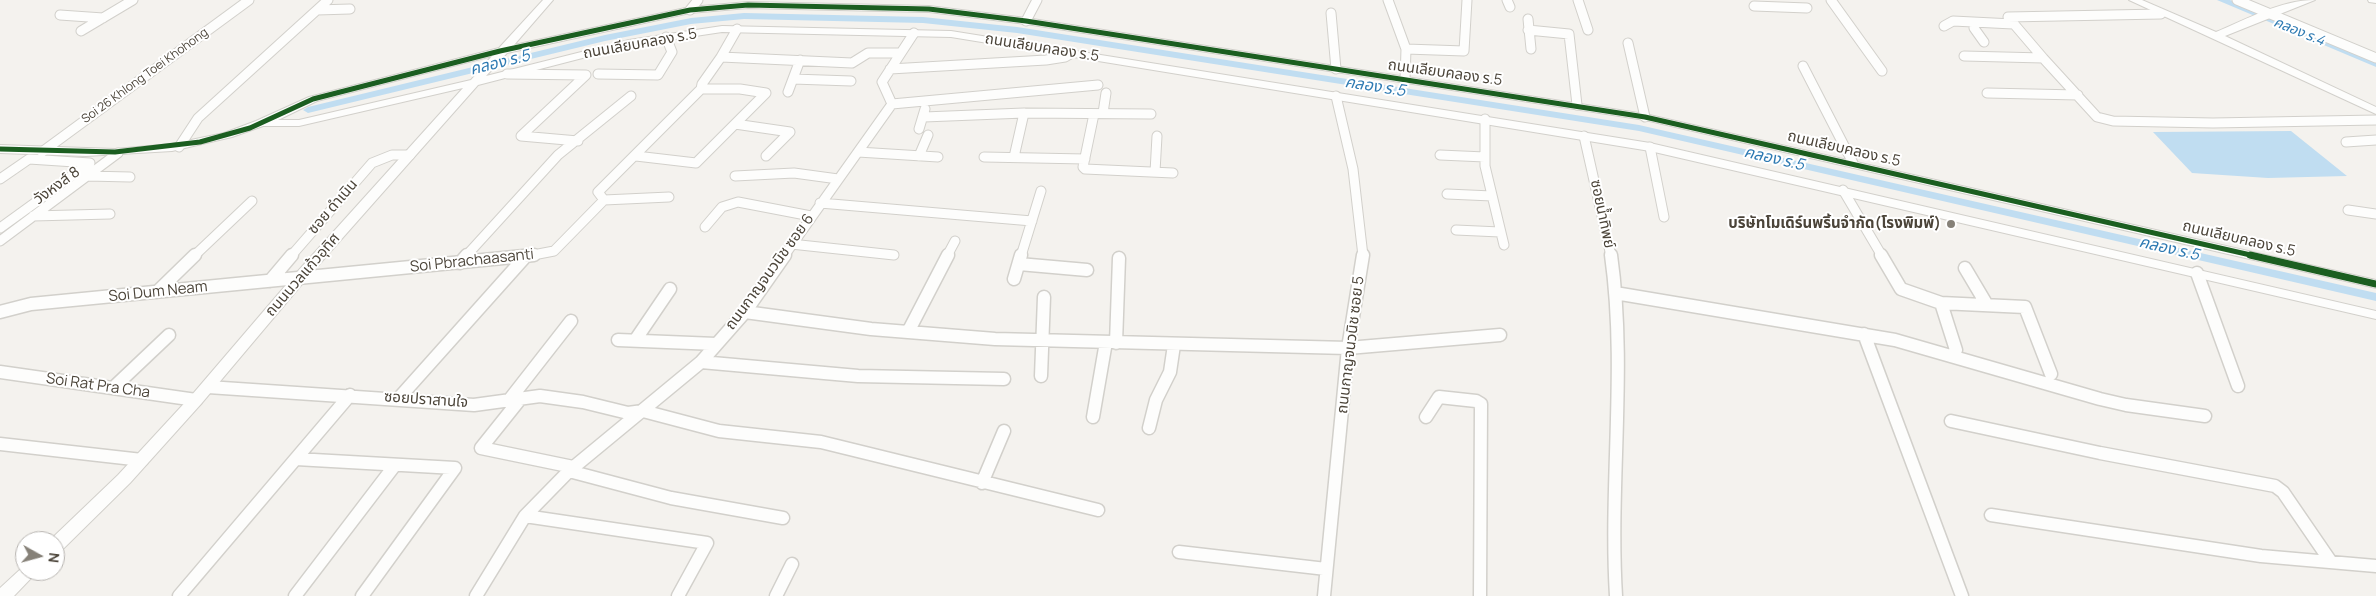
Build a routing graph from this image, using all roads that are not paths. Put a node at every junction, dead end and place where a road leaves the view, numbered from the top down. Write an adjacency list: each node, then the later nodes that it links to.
1 (133, 0): 24 (street)
2 (249, 0): 89 (street, Soi 26 Khlong Toei Khohong)
3 (328, 0): 17 (street)
4 (548, 0): 42 (street, ถนนนวลแก้วอุทิศ)
5 (698, 0): 18 (street)
6 (1037, 0): 26 (street)
7 (1388, 0): 40 (street)
8 (1466, 0): 40 (street)
9 (1578, 0): 33 (street)
10 (1831, 0): 53 (street)
11 (2134, 0): 21 (street)
12 (2237, 0): 22 (street)
13 (2310, 0): 22 (street)
14 (1752, 3): 15 (street); 19 (street)
15 (1807, 8)
16 (350, 9): 17 (street)
17 (316, 10): 86 (street)
18 (690, 10): 26 (street, ถนนเลียบคลอง ร.5); 30 (street); 42 (street, ถนนเลียบคลอง ร.5)
19 (1767, 12)
20 (1331, 13): 52 (street)
21 (2161, 14): 27 (street); 36 (street)
22 (2267, 14): 36 (street); 48 (street)
23 (60, 15): 24 (street)
24 (103, 18): 34 (street)
25 (1528, 19): 32 (street)
26 (1026, 21): 52 (street, ถนนเลียบคลอง ร.5)
27 (2013, 24): 28 (street); 47 (street)
28 (1971, 25): 29 (street); 38 (street)
29 (1944, 26)
30 (722, 29): 31 (street, ถนนเลียบคลอง ร.5); 37 (street, ถนนเลียบคลอง ร.5)
31 (737, 29): 35 (street, ถนนเลียบคลอง ร.5); 46 (street)
32 (1528, 30): 41 (street); 70 (street)
33 (1588, 30)
34 (81, 31)
35 (914, 33): 43 (street); 44 (street, ถนนเลียบคลอง ร.5)
36 (2216, 36): 71 (street)
37 (666, 37): 54 (street, ถนนเลียบคลอง ร.5); 55 (street)
38 (1984, 42)
39 (1628, 43): 76 (street)
40 (1406, 49): 58 (street)
41 (1531, 49)
42 (500, 51): 59 (street, ถนนนวลแก้วอุทิศ); 79 (street, ถนนเลียบคลอง ร.5)
43 (901, 53): 49 (street); 51 (street)
44 (1072, 53): 51 (street); 67 (street, ถนนเลียบคลอง ร.5)
45 (1964, 56): 47 (street)
46 (721, 57): 49 (street); 61 (street)
47 (2043, 58): 65 (street)
48 (2376, 58)
49 (800, 60): 56 (street)
50 (1803, 66): 102 (street)
51 (890, 69): 69 (street)
52 (1336, 69): 58 (street, ถนนเลียบคลอง ร.5)
53 (1882, 71)
54 (508, 74): 59 (street, ถนนเลียบคลอง ร.5); 84 (street)
55 (598, 74)
56 (793, 79): 57 (street); 62 (street)
57 (851, 80)
58 (1405, 80): 70 (street, ถนนเลียบคลอง ร.5)
59 (476, 82): 79 (street, ถนนเลียบคลอง ร.5); 93 (street, ถนนนวลแก้วอุทิศ)
60 (1098, 84): 68 (street)
61 (702, 89): 80 (street); 94 (street)
62 (788, 92)
63 (1106, 93): 73 (street)
64 (1987, 94): 65 (street)
65 (2078, 95): 78 (street)
66 (631, 96): 84 (street)
67 (1336, 96): 77 (street, ถนนเลียบคลอง ร.5); 166 (street, ถนนกาญจนวนิช ซอย 5)
68 (926, 102): 69 (street); 75 (street)
69 (892, 104): 90 (street, ถนนกาญจนวนิช ซอย 6)
70 (1577, 105): 76 (street, ถนนเลียบคลอง ร.5)
71 (2376, 111)
72 (1024, 113): 73 (street); 75 (street); 100 (street)
73 (1098, 114): 74 (street); 101 (street)
74 (1151, 114)
75 (924, 116): 96 (street)
76 (1645, 117): 102 (street, ถนนเลียบคลอง ร.5)
77 (1485, 118): 82 (street, ถนนเลียบคลอง ร.5); 99 (street)
78 (2376, 120)
79 (263, 123): 86 (street)
80 (736, 124): 94 (street); 95 (street)
81 (1158, 136): 103 (street)
82 (1584, 136): 87 (street, ถนนเลียบคลอง ร.5); 148 (street, ซอยน้ำทิพย์)
83 (2376, 140): 85 (street)
84 (578, 141): 136 (street)
85 (2346, 142)
86 (179, 147): 91 (street)
87 (1650, 147): 110 (street, ถนนเลียบคลอง ร.5); 123 (street)
88 (0, 149): 89 (street)
89 (42, 152): 91 (street)
90 (858, 152): 96 (street); 109 (street, ถนนกาญจนวนิช ซอย 6)
91 (118, 153): 105 (street)
92 (1440, 154): 99 (street)
93 (410, 155): 142 (street, ถนนนวลแก้วอุทิศ); 144 (street, ซอย ดำเนิน)
94 (636, 156): 115 (street)
95 (766, 156)
96 (919, 156): 97 (street)
97 (938, 157)
98 (984, 157): 100 (street)
99 (1485, 157): 113 (street)
100 (1014, 158): 101 (street)
101 (1084, 159): 103 (street)
102 (1853, 163): 145 (street, ถนนเลียบคลอง ร.5)
103 (1155, 172): 104 (street)
104 (1173, 172)
105 (87, 176): 107 (street); 121 (street)
106 (735, 176): 109 (street)
107 (130, 177)
108 (0, 179): 126 (street, วังหงส์ 8)
109 (838, 179): 117 (street, ถนนกาญจนวนิช ซอย 6)
110 (1843, 190): 140 (street, ถนนเลียบคลอง ร.5); 150 (street)
111 (1041, 191): 124 (street)
112 (1447, 194): 113 (street)
113 (1492, 196): 128 (street)
114 (669, 198): 115 (street)
115 (604, 200): 134 (street, Soi Pbrachaasanti)
116 (252, 201): 147 (street)
117 (820, 203): 122 (street, ถนนกาญจนวนิช ซอย 6); 124 (street)
118 (2348, 210): 120 (street)
119 (110, 214): 121 (street)
120 (2376, 214)
121 (34, 216): 129 (street)
122 (811, 216): 125 (street); 131 (street, ถนนกาญจนวนิช ซอย 6)
123 (1664, 217)
124 (1032, 221): 137 (street)
125 (705, 226)
126 (0, 228)
127 (1456, 230): 128 (street)
128 (1500, 232): 132 (street)
129 (0, 241)
130 (955, 241): 156 (street)
131 (790, 244): 133 (street); 153 (street, ถนนกาญจนวนิช ซอย 6)
132 (1504, 245)
133 (894, 255)
134 (525, 257): 136 (street, Soi Pbrachaasanti); 177 (street)
135 (1119, 258): 163 (street)
136 (460, 263): 141 (street, Soi Pbrachaasanti)
137 (1019, 264): 139 (street); 143 (street)
138 (1965, 268): 151 (street)
139 (1087, 270)
140 (2197, 274): 154 (street, ถนนเลียบคลอง ร.5); 173 (street)
141 (318, 277): 142 (street, Soi Dum Neam)
142 (299, 278): 144 (street, Soi Dum Neam); 174 (street, ถนนนวลแก้วอุทิศ)
143 (1014, 279)
144 (270, 281): 147 (street, Soi Dum Neam)
145 (2376, 284)
146 (670, 289): 160 (street)
147 (158, 292): 152 (street, Soi Dum Neam)
148 (1615, 293): 157 (street); 213 (street, ซอยน้ำทิพย์)
149 (1044, 297): 162 (street)
150 (1941, 302): 151 (street); 167 (street)
151 (1987, 304): 170 (street)
152 (0, 312)
153 (745, 312): 156 (street); 164 (street, ถนนกาญจนวนิช ซอย 6)
154 (2376, 316)
155 (571, 321): 178 (street)
156 (908, 332): 162 (street)
157 (1864, 334): 181 (street); 214 (street)
158 (169, 335): 175 (street)
159 (1500, 335): 166 (street)
160 (636, 338): 161 (street); 164 (street)
161 (618, 340)
162 (1043, 340): 163 (street); 171 (street)
163 (1111, 342): 165 (street); 182 (street)
164 (716, 344): 168 (street, ถนนกาญจนวนิช ซอย 6)
165 (1174, 344): 166 (street); 185 (street)
166 (1348, 348): 202 (street, ถนนกาญจนวนิช ซอย 5)
167 (1956, 350)
168 (701, 362): 172 (street); 180 (street, ถนนกาญจนวนิช ซอย 6)
169 (0, 372): 175 (street, Soi Rat Pra Cha)
170 (2051, 374)
171 (1041, 376)
172 (1004, 379)
173 (2238, 386)
174 (208, 387): 176 (street, ซอยปราสานใจ); 179 (street, ถนนนวลแก้วอุทิศ)
175 (113, 388): 179 (street, Soi Rat Pra Cha)
176 (350, 395): 177 (street, ซอยปราสานใจ); 188 (street)
177 (399, 398): 178 (street, ซอยปราสานใจ)
178 (516, 398): 180 (street, ซอยปราสานใจ); 191 (street)
179 (196, 400): 189 (street, ถนนนวลแก้วอุทิศ)
180 (643, 411): 191 (street, ถนนกาญจนวนิช ซอย 6); 192 (street, ซอยปราสานใจ)
181 (2205, 416)
182 (1093, 417)
183 (1426, 418): 212 (street)
184 (1951, 421): 199 (street)
185 (1149, 428)
186 (1004, 432): 192 (street)
187 (0, 444): 189 (street)
188 (296, 459): 190 (street); 205 (street)
189 (142, 460): 197 (street, ถนนนวลแก้วอุทิศ)
190 (395, 465): 206 (street); 207 (street)
191 (571, 469): 195 (street, ถนนกาญจนวนิช ซอย 6); 196 (street)
192 (982, 483): 193 (street, ซอยปราสานใจ)
193 (1098, 510)
194 (1991, 515): 199 (street)
195 (525, 516): 208 (street, ถนนกาญจนวนิช ซอย 6); 209 (street)
196 (783, 518)
197 (65, 536)
198 (1179, 552): 202 (street)
199 (2331, 562): 201 (street)
200 (792, 564): 210 (street)
201 (2376, 566)
202 (1326, 569): 211 (street, ถนนกาญจนวนิช ซอย 5)
203 (19, 581): 204 (street)
204 (3, 596)
205 (179, 596)
206 (295, 596)
207 (362, 596)
208 (476, 596)
209 (678, 596)
210 (776, 596)
211 (1324, 596)
212 (1480, 596)
213 (1616, 596)
214 (1962, 596)

